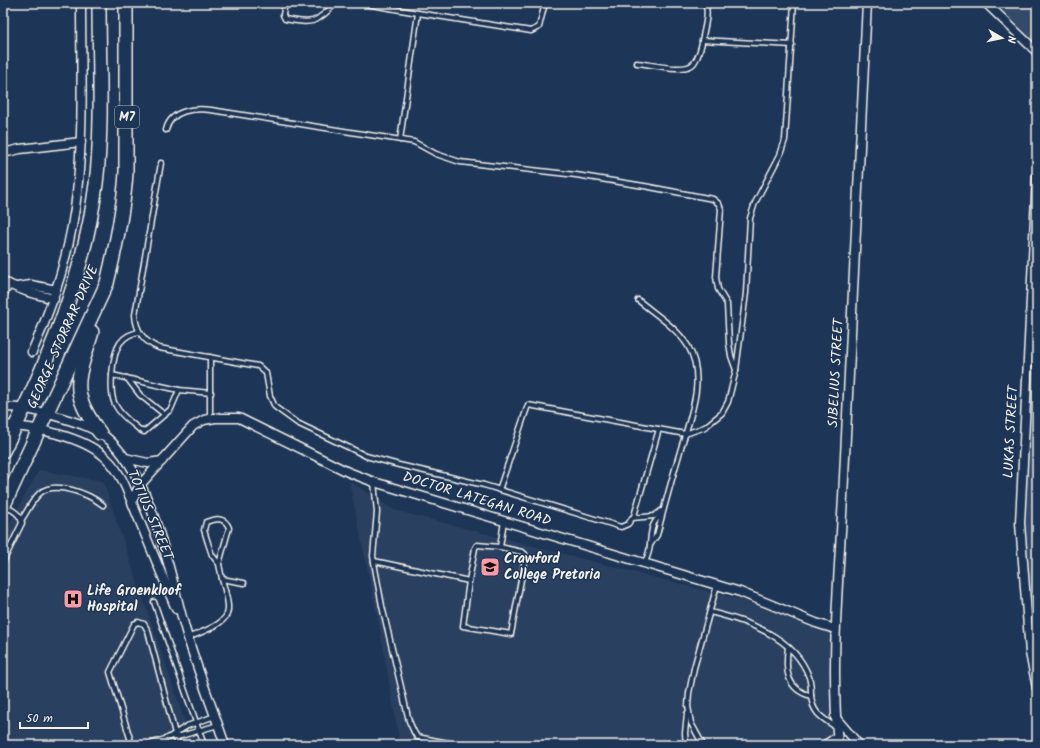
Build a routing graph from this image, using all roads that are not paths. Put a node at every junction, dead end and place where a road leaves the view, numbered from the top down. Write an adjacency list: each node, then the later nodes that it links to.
1 (81, 3): 21 (street, GEORGE STORRAR DRIVE)
2 (98, 3): 40 (main road, GEORGE STORRAR DRIVE / M7)
3 (126, 3): 25 (main road, GEORGE STORRAR DRIVE / M7)
4 (286, 3): 5 (lane)
5 (336, 3)
6 (360, 3): 13 (lane)
7 (397, 3): 13 (lane)
8 (545, 3): 14 (lane)
9 (704, 3): 15 (lane)
10 (794, 3): 16 (lane)
11 (868, 3): 75 (street, SIBELIUS STREET)
12 (986, 3): 17 (street)
13 (396, 8): 14 (lane)
14 (418, 13): 20 (lane)
15 (702, 40): 16 (lane); 18 (lane)
16 (792, 44): 34 (lane)
17 (1037, 52)
18 (637, 63)
19 (166, 130): 20 (lane)
20 (400, 140): 34 (lane)
21 (81, 142): 22 (street); 27 (street, GEORGE STORRAR DRIVE)
22 (3, 154)
23 (161, 163): 31 (lane)
24 (1037, 176): 78 (street, LUKAS STREET)
25 (107, 283): 41 (main road, GEORGE STORRAR DRIVE / M7); 47 (main road)
26 (10, 284): 27 (street); 28 (street); 29 (street)
27 (56, 290): 29 (street, GEORGE STORRAR DRIVE)
28 (3, 293)
29 (54, 299): 32 (street, GEORGE STORRAR DRIVE)
30 (638, 300): 48 (lane)
31 (138, 332): 33 (lane); 35 (lane)
32 (32, 352)
33 (210, 357): 38 (lane); 55 (lane)
34 (736, 370): 48 (lane)
35 (112, 375): 36 (lane); 42 (lane)
36 (127, 378): 37 (lane); 42 (lane)
37 (179, 390): 38 (lane); 42 (lane)
38 (211, 393): 43 (lane)
39 (3, 407): 40 (street, TOTIUS STREET)
40 (25, 407): 41 (street, TOTIUS STREET); 44 (main road, GEORGE STORRAR DRIVE / M7)
41 (47, 413): 46 (main road, GEORGE STORRAR DRIVE / M7); 47 (street, TOTIUS STREET)
42 (164, 415)
43 (210, 419): 51 (street, DOCTOR LATEGAN ROAD); 53 (street, DOCTOR LATEGAN ROAD)
44 (10, 426): 46 (street, TOTIUS STREET); 49 (main road, GEORGE STORRAR DRIVE / M7)
45 (659, 429): 48 (lane); 55 (lane); 61 (lane)
46 (39, 430): 52 (street, TOTIUS STREET); 58 (main road, GEORGE STORRAR DRIVE / M7)
47 (100, 433): 50 (street, TOTIUS STREET)
48 (685, 434): 59 (lane)
49 (3, 451)
50 (125, 458): 51 (street); 54 (street, TOTIUS STREET)
51 (162, 461): 54 (street, DOCTOR LATEGAN ROAD)
52 (122, 479): 54 (street); 56 (street, TOTIUS STREET)
53 (374, 482): 62 (street, DOCTOR LATEGAN ROAD); 64 (lane)
54 (140, 485): 56 (street, DOCTOR LATEGAN ROAD); 74 (street, TOTIUS STREET)
55 (499, 490): 61 (lane)
56 (132, 501): 74 (street, TOTIUS STREET)
57 (103, 505): 60 (lane)
58 (4, 506): 60 (lane)
59 (663, 509): 61 (lane); 66 (lane)
60 (22, 518): 65 (lane)
61 (632, 518)
62 (504, 521): 63 (lane); 66 (street, DOCTOR LATEGAN ROAD)
63 (500, 547): 69 (lane); 69 (lane)
64 (374, 561): 69 (lane); 94 (lane)
65 (3, 562)
66 (645, 563): 71 (street, DOCTOR LATEGAN ROAD)
67 (219, 564): 67 (lane); 68 (lane)
68 (222, 579): 70 (lane); 76 (lane)
69 (469, 581)
70 (244, 583)
71 (717, 585): 73 (lane); 75 (street, DOCTOR LATEGAN ROAD)
72 (154, 602): 83 (lane)
73 (710, 612): 77 (lane); 80 (lane)
74 (186, 629): 76 (street, TOTIUS STREET)
75 (835, 629): 82 (street, SIBELIUS STREET)
76 (188, 638): 81 (street, TOTIUS STREET)
77 (788, 647): 79 (lane); 79 (lane)
78 (1037, 688)
79 (811, 696): 85 (lane)
80 (688, 706): 95 (lane); 96 (lane)
81 (215, 716): 83 (lane); 84 (street, TOTIUS STREET)
82 (835, 716): 85 (street, SIBELIUS STREET); 99 (street)
83 (197, 723): 86 (lane); 87 (lane)
84 (218, 725): 86 (lane); 93 (street, TOTIUS STREET)
85 (836, 727): 88 (street, SIBELIUS STREET)
86 (200, 731): 87 (lane); 92 (lane)
87 (175, 735): 89 (lane); 90 (lane); 91 (lane)
88 (837, 735): 97 (lane); 98 (street, SIBELIUS STREET)
89 (132, 745)
90 (147, 745)
91 (178, 745)
92 (204, 745)
93 (225, 745)
94 (459, 745)
95 (686, 745)
96 (703, 745)
97 (821, 745)
98 (838, 745)
99 (859, 745)

